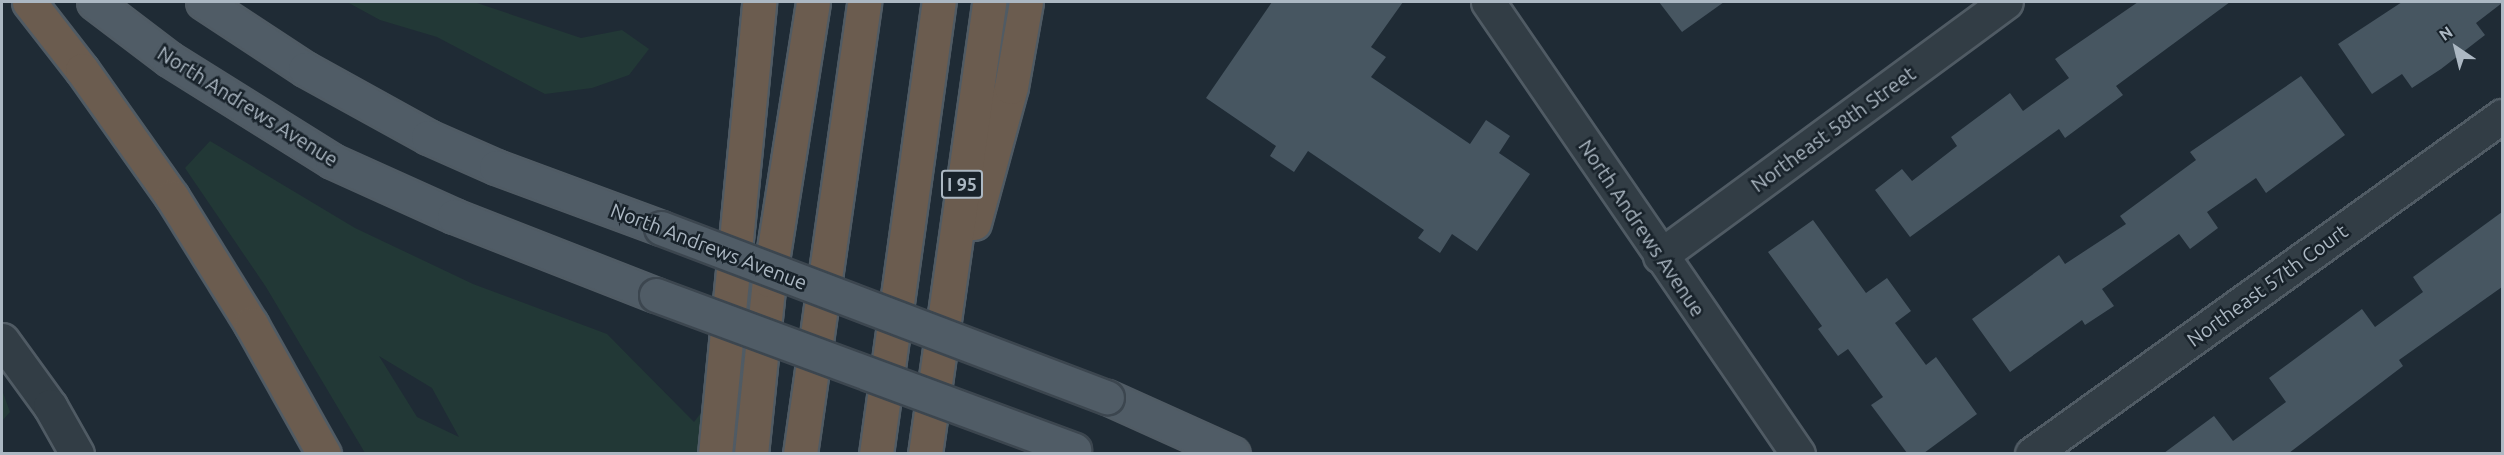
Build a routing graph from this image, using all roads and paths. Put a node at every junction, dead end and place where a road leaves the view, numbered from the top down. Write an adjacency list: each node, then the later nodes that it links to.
1 (29, 2): 18 (highway)
2 (94, 2): 16 (main road, North Andrews Avenue, bridge)
3 (203, 2): 24 (main road, North Andrews Avenue, bridge)
4 (759, 2): 19 (highway)
5 (813, 2): 20 (highway)
6 (864, 2): 21 (highway)
7 (939, 2): 22 (highway)
8 (989, 2): 15 (highway, I 95)
9 (1026, 2): 15 (highway)
10 (1488, 2): 13 (street, North Andrews Avenue)
11 (2006, 2): 13 (street, Northeast 58th Street)
12 (2502, 116): 26 (street, Northeast 57th Court)
13 (1660, 256): 25 (street, North Andrews Avenue)
14 (2, 340): 17 (street)
15 (935, 367): 23 (highway, I 95)
16 (1078, 452)
17 (77, 453)
18 (324, 453)
19 (715, 453)
20 (751, 453)
21 (800, 453)
22 (876, 453)
23 (925, 453)
24 (1233, 453)
25 (1798, 453)
26 (2032, 453)

